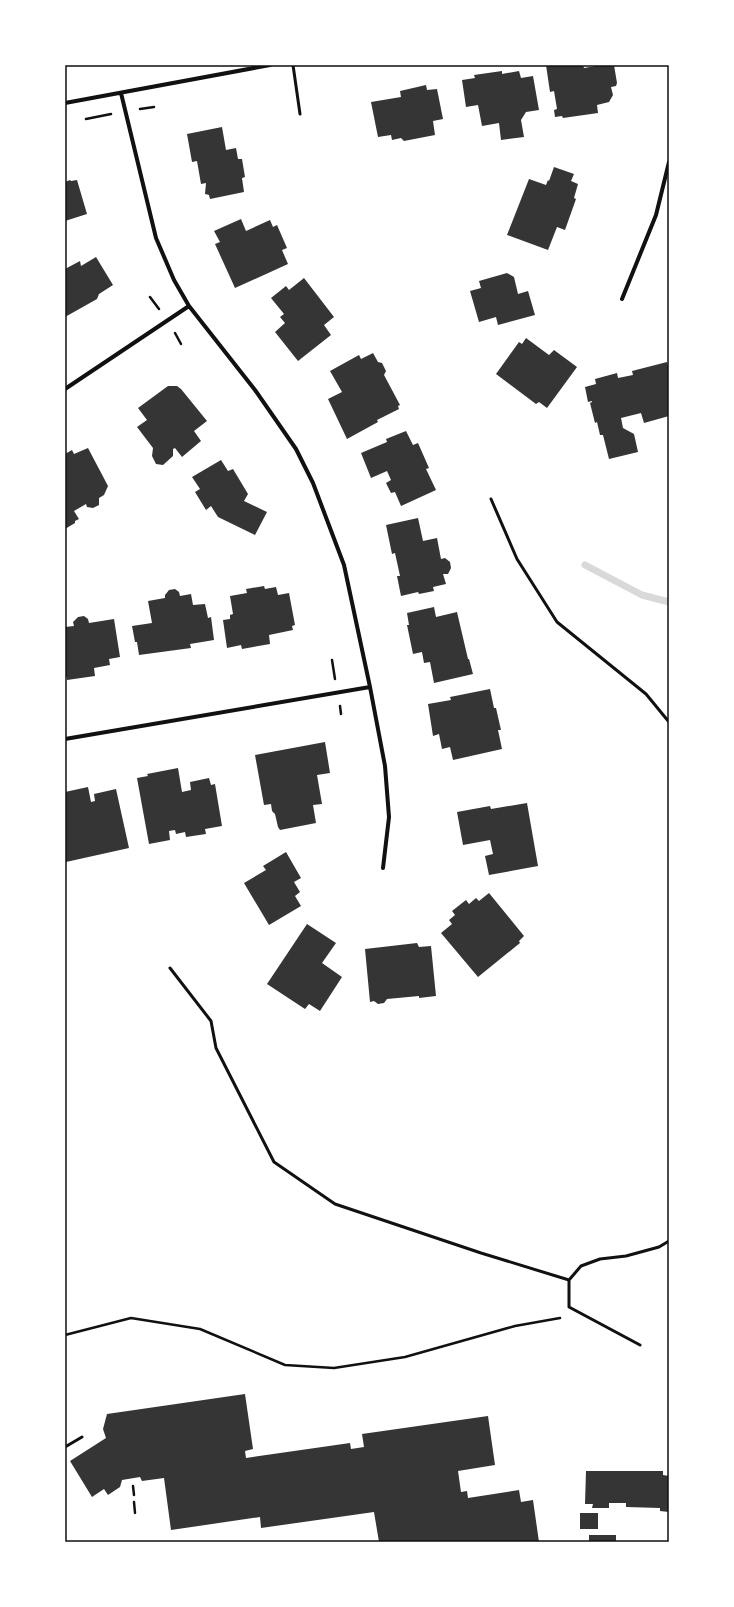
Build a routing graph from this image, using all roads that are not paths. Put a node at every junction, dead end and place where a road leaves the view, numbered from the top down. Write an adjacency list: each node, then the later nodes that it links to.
1 (270, 65): 3 (street)
2 (292, 65): 5 (lane)
3 (121, 93): 4 (street); 8 (street)
4 (65, 103)
5 (300, 114)
6 (669, 162): 7 (street)
7 (622, 299)
8 (189, 306): 9 (street); 11 (street)
9 (65, 389)
10 (491, 499): 12 (lane)
11 (370, 686): 13 (street); 14 (street)
12 (669, 722)
13 (65, 739)
14 (384, 868)
15 (170, 968): 17 (lane)
16 (669, 1241): 17 (lane)
17 (570, 1280): 18 (lane)
18 (640, 1345)
19 (82, 1437): 20 (lane)
20 (65, 1448)

